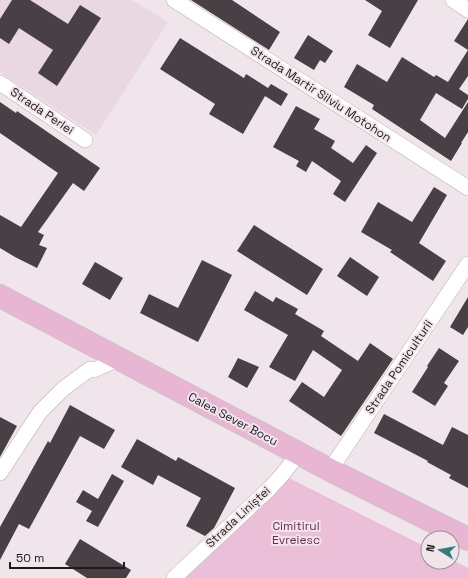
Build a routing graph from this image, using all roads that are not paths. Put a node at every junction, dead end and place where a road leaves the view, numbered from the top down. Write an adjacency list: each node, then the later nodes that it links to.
1 (174, 0): 6 (street, Strada Martir Silviu Motohon)
2 (453, 0): 3 (street)
3 (468, 10)
4 (0, 83): 5 (street, Strada Perlei)
5 (85, 140)
6 (468, 188)
7 (468, 264): 11 (street, Strada Pomiculturii)
8 (0, 296): 9 (main road, Calea Sever Bocu)
9 (118, 359): 10 (main road, Calea Sever Bocu); 12 (street)
10 (299, 453): 11 (main road, Calea Sever Bocu); 14 (street, Strada Liniștei)
11 (330, 470): 13 (main road, Calea Sever Bocu)
12 (0, 473)
13 (468, 539)
14 (174, 578)

